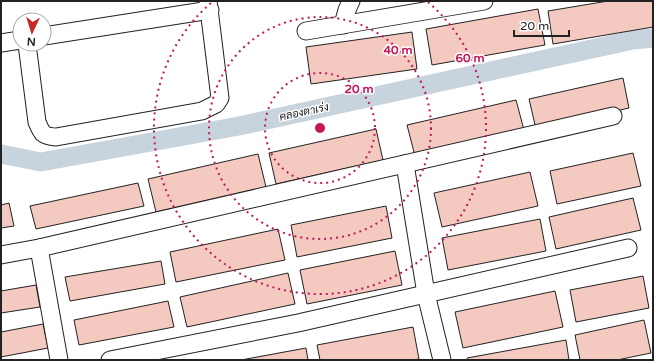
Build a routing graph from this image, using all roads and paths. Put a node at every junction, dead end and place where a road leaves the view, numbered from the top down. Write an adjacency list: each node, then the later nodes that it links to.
1 (351, 1): 4 (street)
2 (484, 1): 4 (street)
3 (209, 5): 6 (street); 9 (street)
4 (343, 25): 5 (street)
5 (306, 31)
6 (52, 34)
7 (12, 41): 8 (street)
8 (1, 43)
9 (28, 52)
10 (613, 116): 11 (street)
11 (405, 164): 12 (street); 15 (street)
12 (39, 248): 14 (street); 16 (street)
13 (628, 248): 15 (street)
14 (1, 255)
15 (426, 294): 17 (street); 18 (street)
16 (59, 360)
17 (110, 360)
18 (442, 360)

